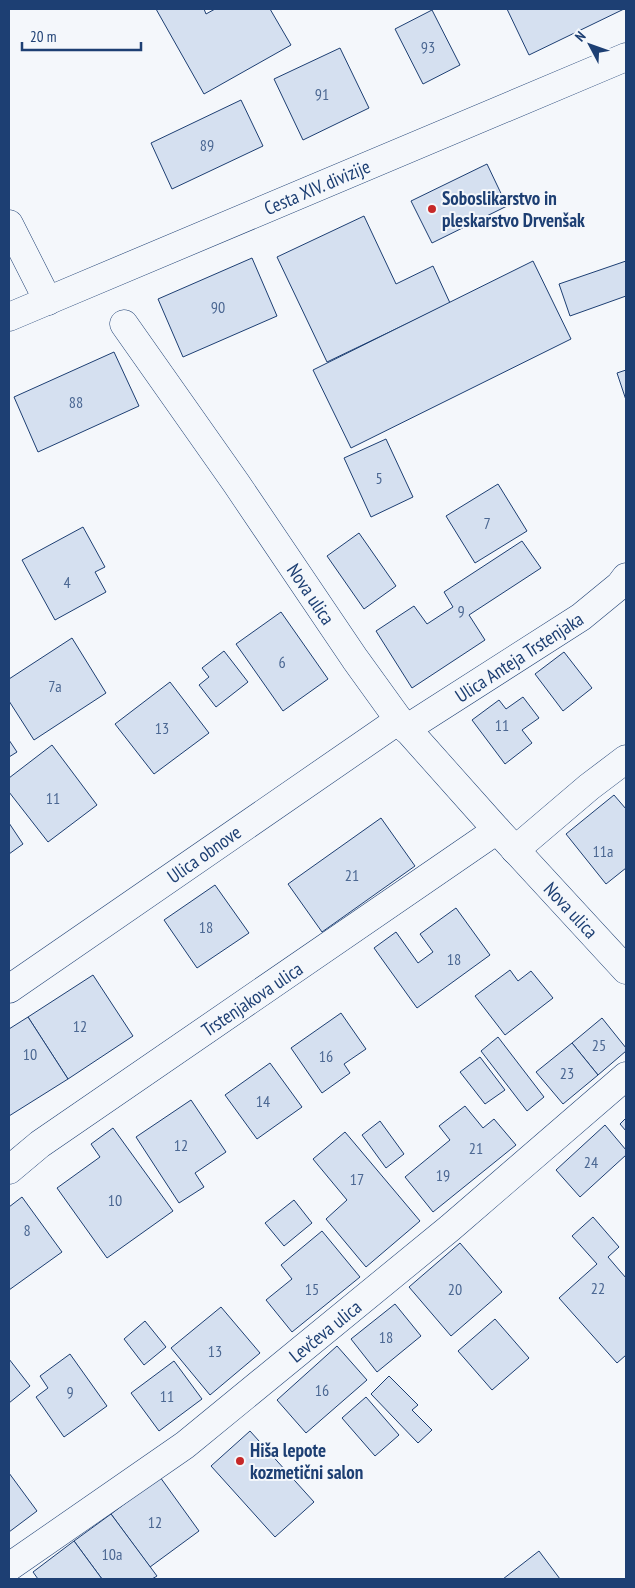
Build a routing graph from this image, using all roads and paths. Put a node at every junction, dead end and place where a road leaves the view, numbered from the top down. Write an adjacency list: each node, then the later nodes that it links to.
1 (626, 57): 3 (street, Cesta XIV. divizije)
2 (9, 224): 3 (street)
3 (48, 301): 4 (street, Cesta XIV. divizije)
4 (9, 317)
5 (124, 324): 7 (street, Nova ulica)
6 (626, 578): 7 (street, Ulica Anteja Trstenjaka)
7 (403, 725): 9 (street, Nova ulica); 12 (street, Ulica obnove)
8 (626, 759): 10 (street)
9 (497, 830): 10 (street, Nova ulica); 14 (street, Trstenjakova ulica)
10 (515, 850): 11 (street, Nova ulica)
11 (626, 970)
12 (9, 989)
13 (626, 1076): 15 (street, Levčeva ulica)
14 (9, 1170)
15 (9, 1567)

